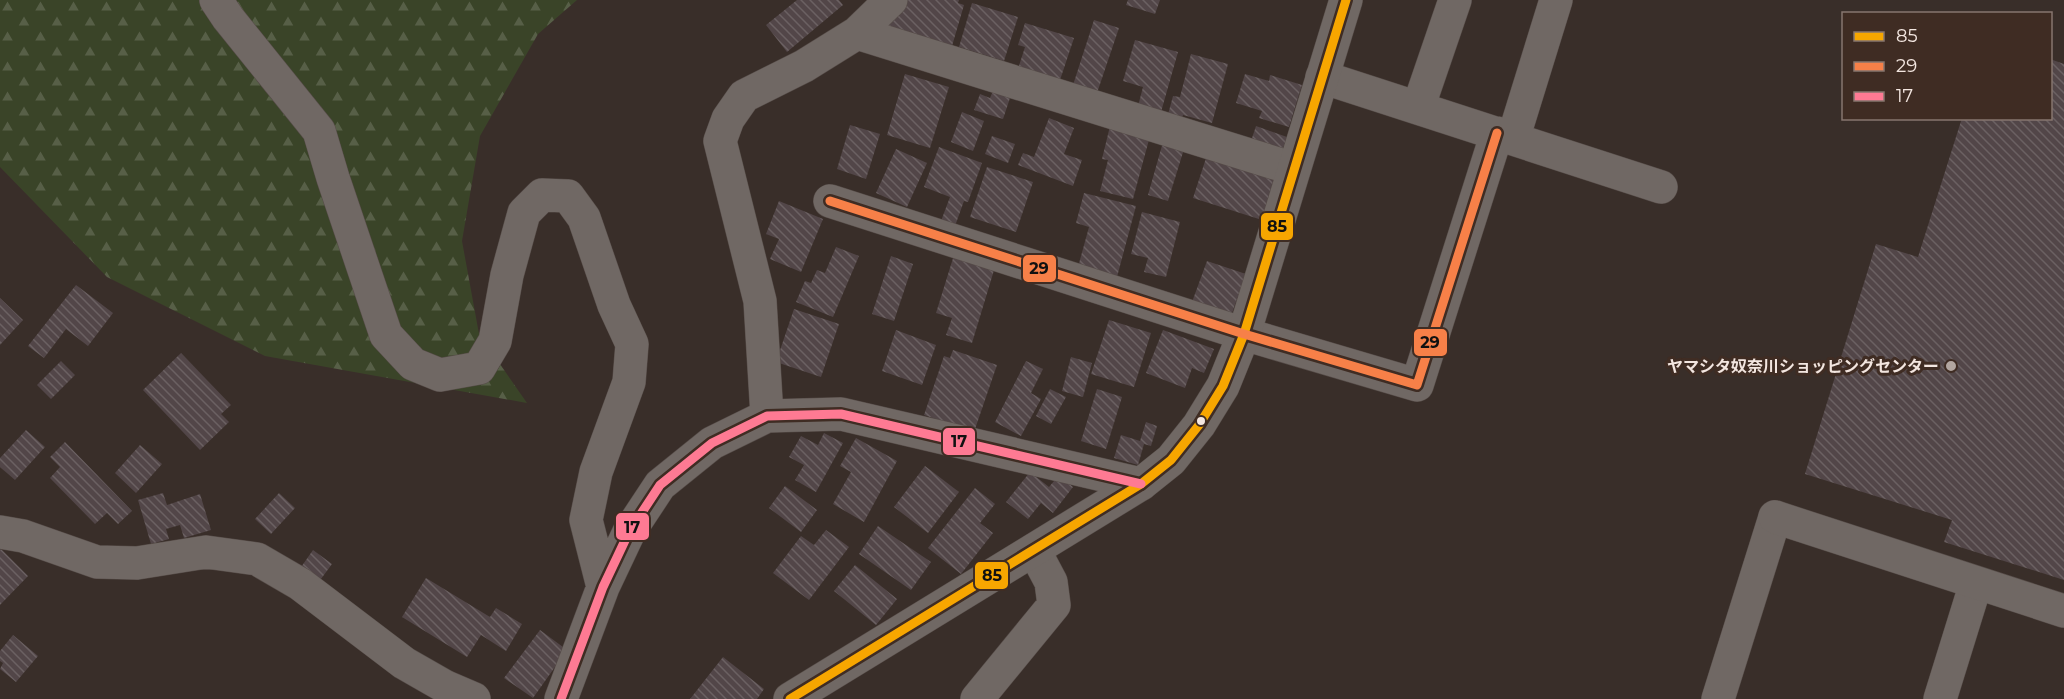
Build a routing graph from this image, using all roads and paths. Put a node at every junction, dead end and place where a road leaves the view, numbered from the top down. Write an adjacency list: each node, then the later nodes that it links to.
1 (216, 0): 19 (street)
2 (891, 0): 6 (street)
3 (1346, 0): 7 (street)
4 (1455, 0): 8 (street)
5 (1556, 0): 9 (street)
6 (857, 33): 10 (street); 14 (street)
7 (1322, 77): 8 (street); 10 (street)
8 (1418, 108): 9 (street)
9 (1505, 136): 11 (street); 13 (street)
10 (1294, 169): 13 (street)
11 (1661, 187)
12 (830, 201): 13 (street)
13 (1244, 334): 15 (street)
14 (767, 416): 15 (street); 19 (street)
15 (1141, 484): 17 (street)
16 (0, 532): 21 (street)
17 (1034, 550): 23 (street); 24 (street)
18 (1976, 583): 20 (street); 25 (street); 26 (street)
19 (603, 588): 22 (street)
20 (2064, 611)
21 (474, 699)
22 (561, 699)
23 (790, 699)
24 (977, 699)
25 (1718, 699)
26 (1940, 699)

